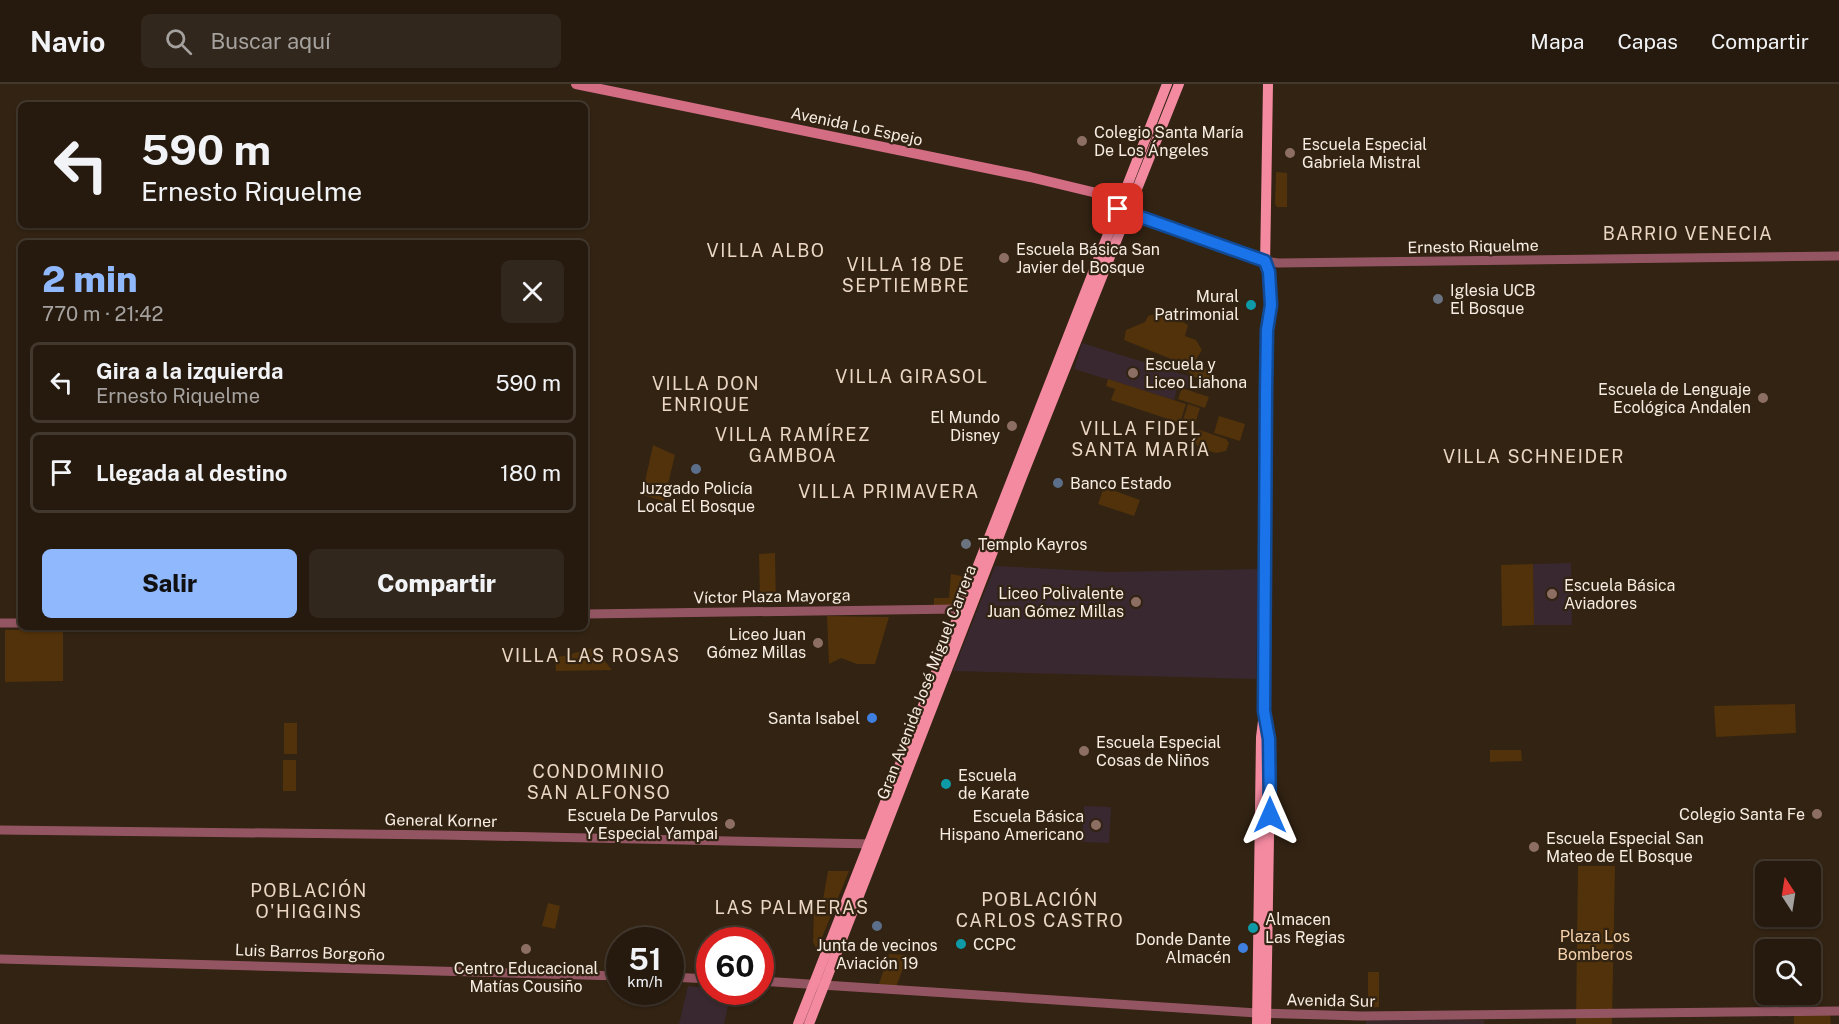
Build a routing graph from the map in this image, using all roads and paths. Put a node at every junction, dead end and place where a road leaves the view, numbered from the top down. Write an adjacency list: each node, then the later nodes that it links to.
1 (576, 84): 5 (main road, Avenida Lo Espejo)
2 (1167, 84): 5 (main road, Gran Avenida José Miguel Carrera)
3 (1179, 84): 5 (main road, Gran Avenida José Miguel Carrera)
4 (1268, 84): 7 (main road)
5 (1125, 206): 7 (main road, Ernesto Riquelme); 8 (main road, Gran Avenida José Miguel Carrera); 10 (main road, Gran Avenida José Miguel Carrera)
6 (1839, 256): 7 (street, Ernesto Riquelme)
7 (1265, 261): 23 (main road)
8 (959, 609): 9 (street, Víctor Plaza Mayorga); 10 (main road); 13 (main road, Gran Avenida José Miguel Carrera)
9 (588, 614)
10 (966, 621): 14 (main road, Gran Avenida José Miguel Carrera)
11 (0, 623): 12 (street)
12 (18, 623)
13 (927, 694): 14 (main road); 17 (main road, Gran Avenida José Miguel Carrera)
14 (934, 705): 16 (main road, Gran Avenida José Miguel Carrera)
15 (0, 830): 17 (street, General Korner)
16 (881, 841): 17 (street, General Korner); 21 (main road, Gran Avenida José Miguel Carrera)
17 (867, 845): 21 (main road, Gran Avenida José Miguel Carrera)
18 (0, 958): 19 (street, Luis Barros Borgoño)
19 (606, 975)
20 (774, 982): 21 (street)
21 (819, 985): 23 (street, Avenida Sur); 24 (main road, Gran Avenida José Miguel Carrera); 25 (main road, Gran Avenida José Miguel Carrera)
22 (1839, 1011): 23 (street, Avenida Sur)
23 (1262, 1019)
24 (798, 1024)
25 (809, 1024)

